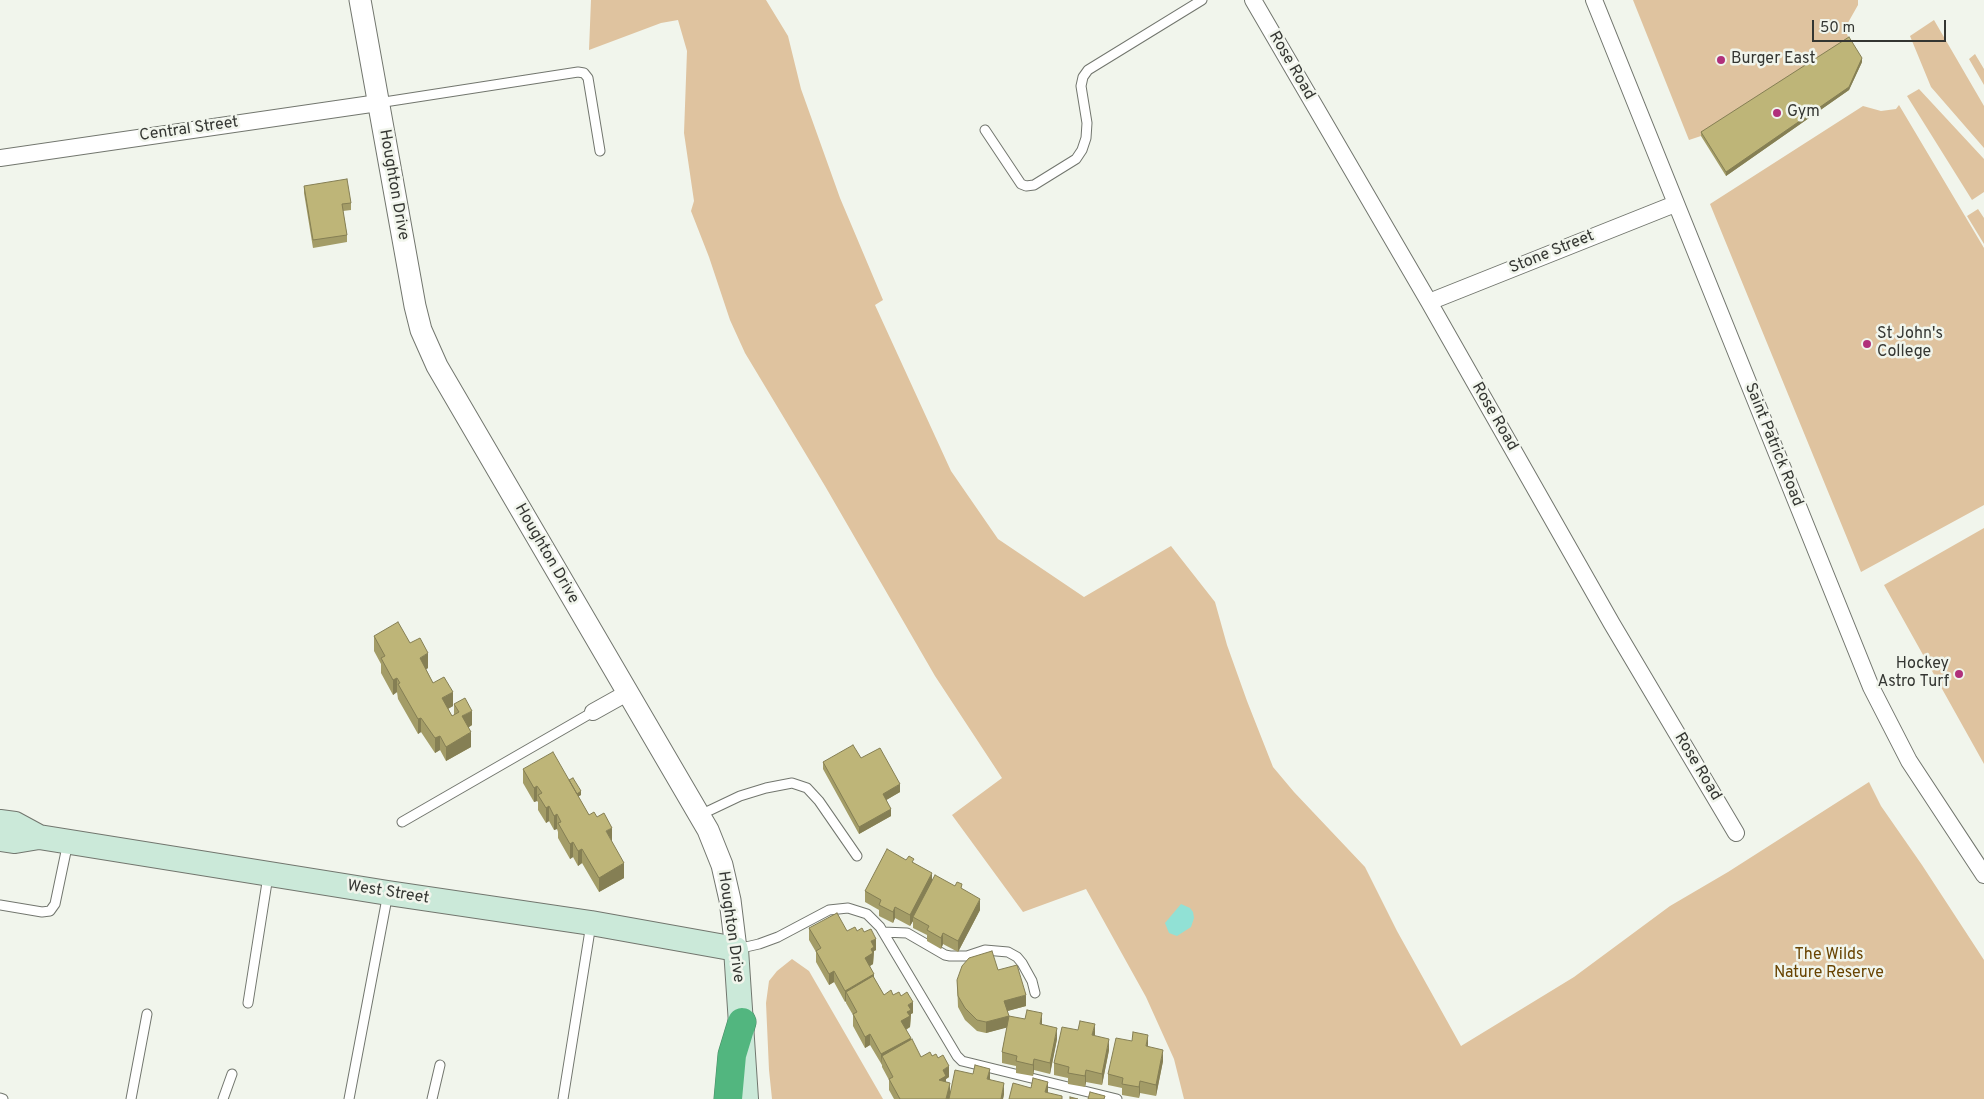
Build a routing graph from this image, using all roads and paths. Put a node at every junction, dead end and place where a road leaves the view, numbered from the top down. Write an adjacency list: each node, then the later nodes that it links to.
1 (360, 0): 5 (street, Houghton Drive)
2 (1202, 0): 6 (lane)
3 (1253, 0): 10 (street, Rose Road)
4 (1594, 0): 9 (street, Saint Patrick Road)
5 (378, 103): 7 (lane); 8 (street, Central Street); 11 (street, Houghton Drive)
6 (985, 130)
7 (600, 151)
8 (0, 158)
9 (1675, 204): 10 (street, Stone Street); 22 (street, Saint Patrick Road)
10 (1429, 302): 16 (street, Rose Road)
11 (627, 693): 12 (street); 13 (street, Houghton Drive)
12 (593, 712): 15 (lane)
13 (700, 815): 20 (lane); 27 (street, Houghton Drive)
14 (0, 822): 17 (main road, West Street)
15 (402, 822)
16 (1736, 833)
17 (40, 837): 18 (main road, West Street); 19 (main road, West Street)
18 (0, 839)
19 (68, 842): 21 (main road, West Street); 24 (lane)
20 (857, 856)
21 (268, 873): 23 (main road, West Street); 29 (lane)
22 (1984, 874)
23 (388, 894): 25 (main road, West Street); 37 (lane)
24 (0, 905)
25 (591, 923): 27 (main road, West Street); 39 (lane)
26 (883, 932): 27 (lane); 28 (lane); 43 (lane)
27 (736, 949): 31 (main road, Houghton Drive)
28 (1035, 993)
29 (248, 1003)
30 (146, 1014): 35 (lane)
31 (742, 1022): 33 (main road, Houghton Drive); 40 (highway)
32 (440, 1065): 38 (lane)
33 (745, 1065): 41 (main road, Houghton Drive); 42 (main road)
34 (232, 1074): 36 (lane)
35 (131, 1099)
36 (223, 1099)
37 (349, 1099)
38 (432, 1099)
39 (562, 1099)
40 (728, 1099)
41 (746, 1099)
42 (758, 1099)
43 (1117, 1099)

